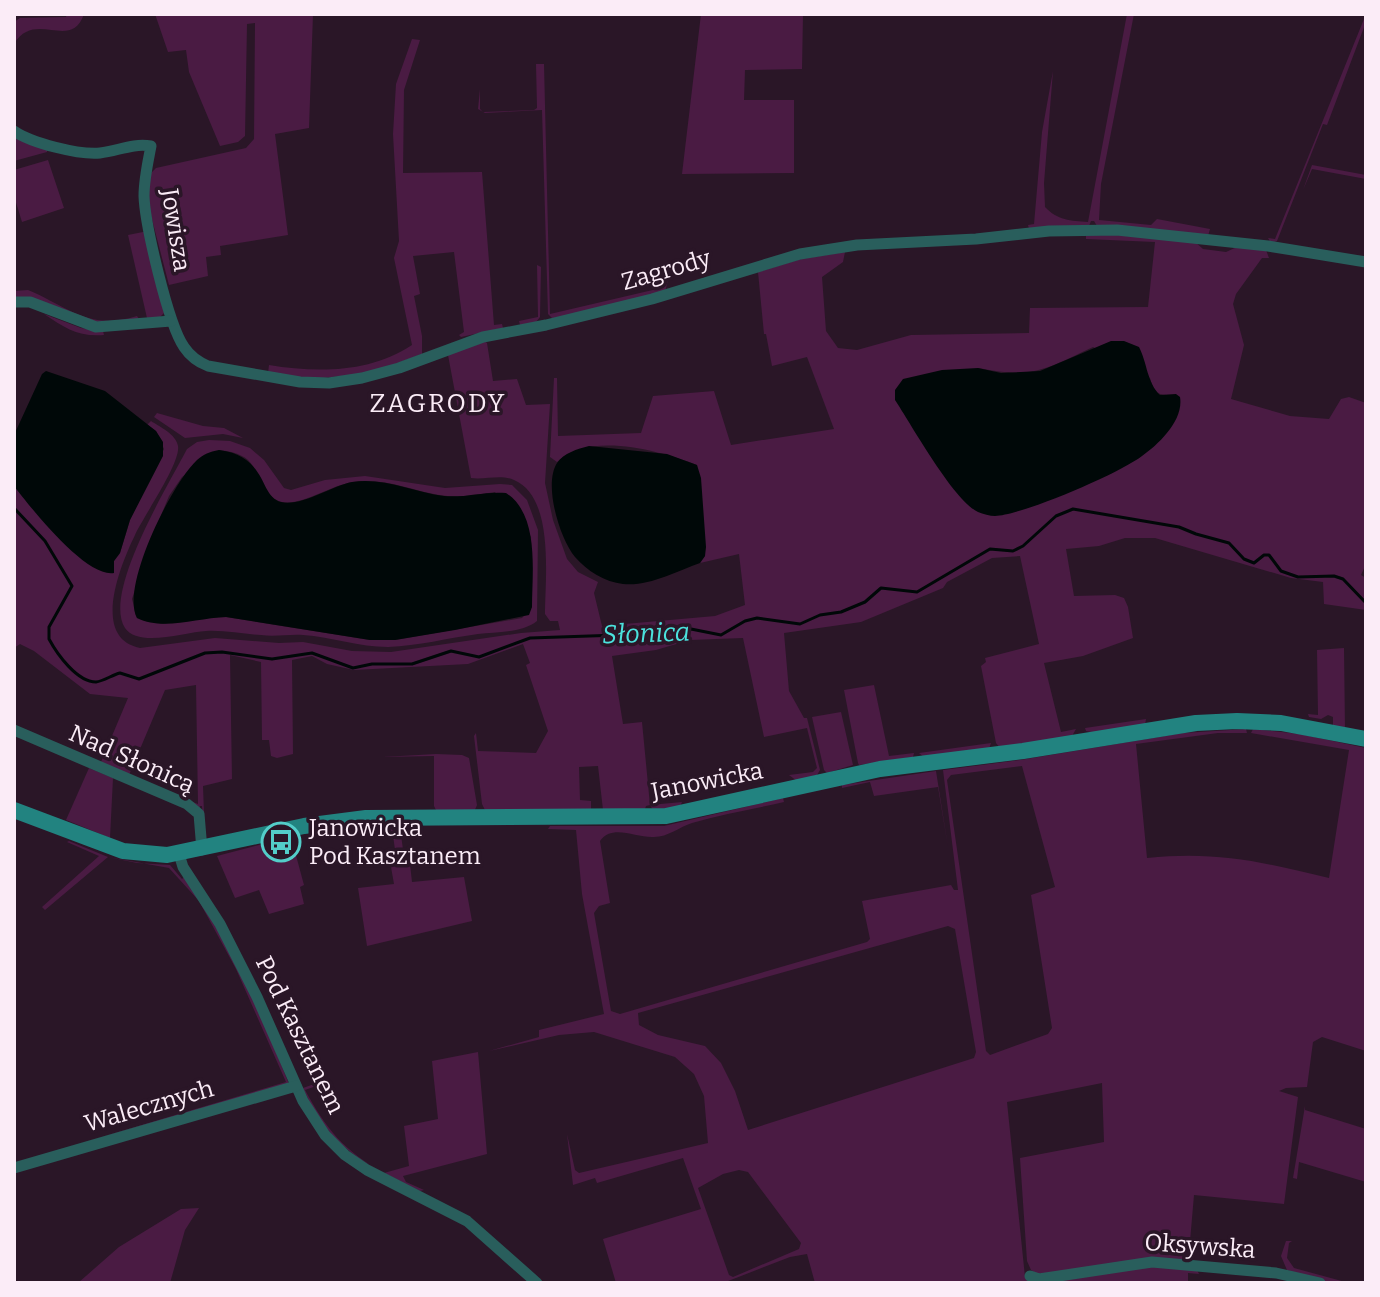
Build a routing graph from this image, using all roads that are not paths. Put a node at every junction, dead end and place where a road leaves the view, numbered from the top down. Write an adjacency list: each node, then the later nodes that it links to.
1 (14, 131): 4 (street, Jowisza)
2 (1366, 262): 4 (street, Zagrody)
3 (14, 302): 4 (street)
4 (171, 321)
5 (14, 730): 8 (street, Nad Słonicą)
6 (1366, 739): 8 (street, Janowicka)
7 (14, 810): 9 (street, Janowicka)
8 (202, 850): 9 (street, Janowicka)
9 (179, 854): 10 (street, Pod Kasztanem)
10 (296, 1086): 11 (street, Walecznych); 13 (street, Pod Kasztanem)
11 (14, 1168)
12 (1030, 1276): 14 (street, Oksywska)
13 (537, 1283)
14 (1320, 1283)

